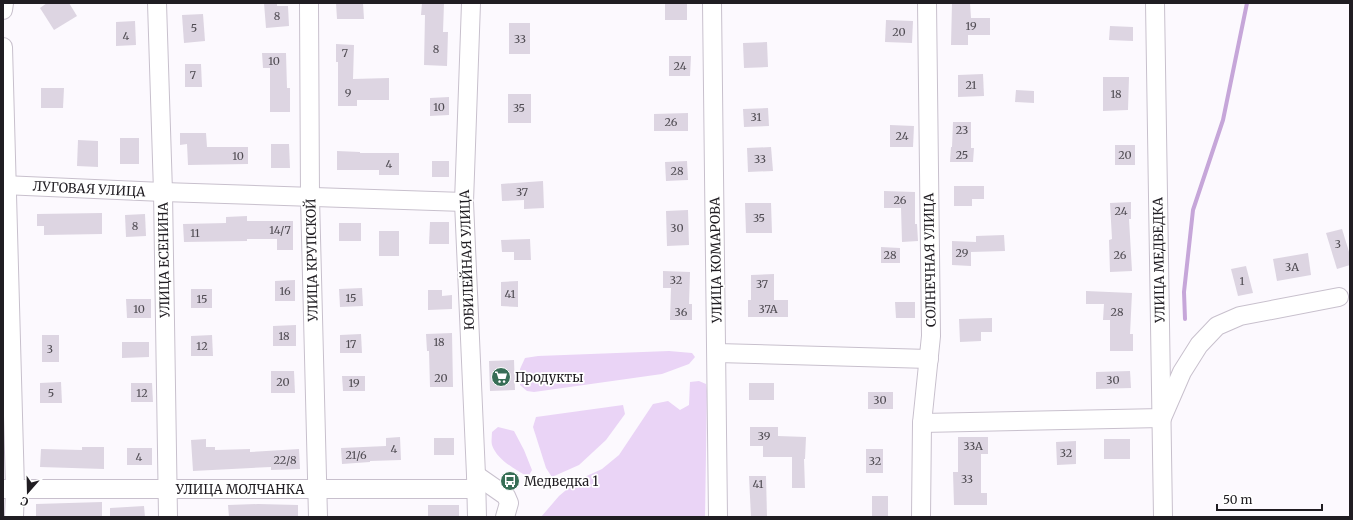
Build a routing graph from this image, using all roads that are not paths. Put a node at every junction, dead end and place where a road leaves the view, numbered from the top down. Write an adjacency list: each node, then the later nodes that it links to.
1 (4, 3): 8 (street)
2 (158, 3): 11 (street, УЛИЦА ЕСЕНИНА)
3 (309, 3): 12 (street, УЛИЦА КРУПСКОЙ)
4 (471, 3): 13 (street, ЮБИЛЕЙНАЯ УЛИЦА)
5 (712, 3): 15 (street, УЛИЦА КОМАРОВА)
6 (927, 3): 16 (street, СОЛНЕЧНАЯ УЛИЦА)
7 (1155, 3): 17 (street, УЛИЦА МЕДВЕДКА)
8 (3, 10)
9 (3, 47): 10 (street)
10 (5, 185): 11 (street, ЛУГОВАЯ УЛИЦА); 20 (street)
11 (163, 192): 12 (street, ЛУГОВАЯ УЛИЦА); 21 (street, УЛИЦА ЕСЕНИНА)
12 (310, 197): 13 (street, ЛУГОВАЯ УЛИЦА); 22 (street, УЛИЦА КРУПСКОЙ)
13 (464, 202): 19 (street, ЮБИЛЕЙНАЯ УЛИЦА)
14 (1339, 297): 17 (street)
15 (717, 353): 16 (street); 28 (street, УЛИЦА КОМАРОВА)
16 (929, 359): 18 (street, СОЛНЕЧНАЯ УЛИЦА)
17 (1162, 418): 18 (street); 30 (street, УЛИЦА МЕДВЕДКА)
18 (922, 423): 29 (street, СОЛНЕЧНАЯ УЛИЦА)
19 (476, 482): 22 (street, УЛИЦА МОЛЧАНКА); 26 (street, ЮБИЛЕЙНАЯ УЛИЦА); 27 (street)
20 (9, 489): 21 (street, УЛИЦА МОЛЧАНКА); 23 (street)
21 (169, 489): 22 (street, УЛИЦА МОЛЧАНКА); 24 (street, УЛИЦА ЕСЕНИНА)
22 (318, 490): 25 (street, УЛИЦА КРУПСКОЙ)
23 (14, 517)
24 (168, 517)
25 (318, 517)
26 (477, 517)
27 (505, 517)
28 (718, 517)
29 (921, 517)
30 (1163, 517)

